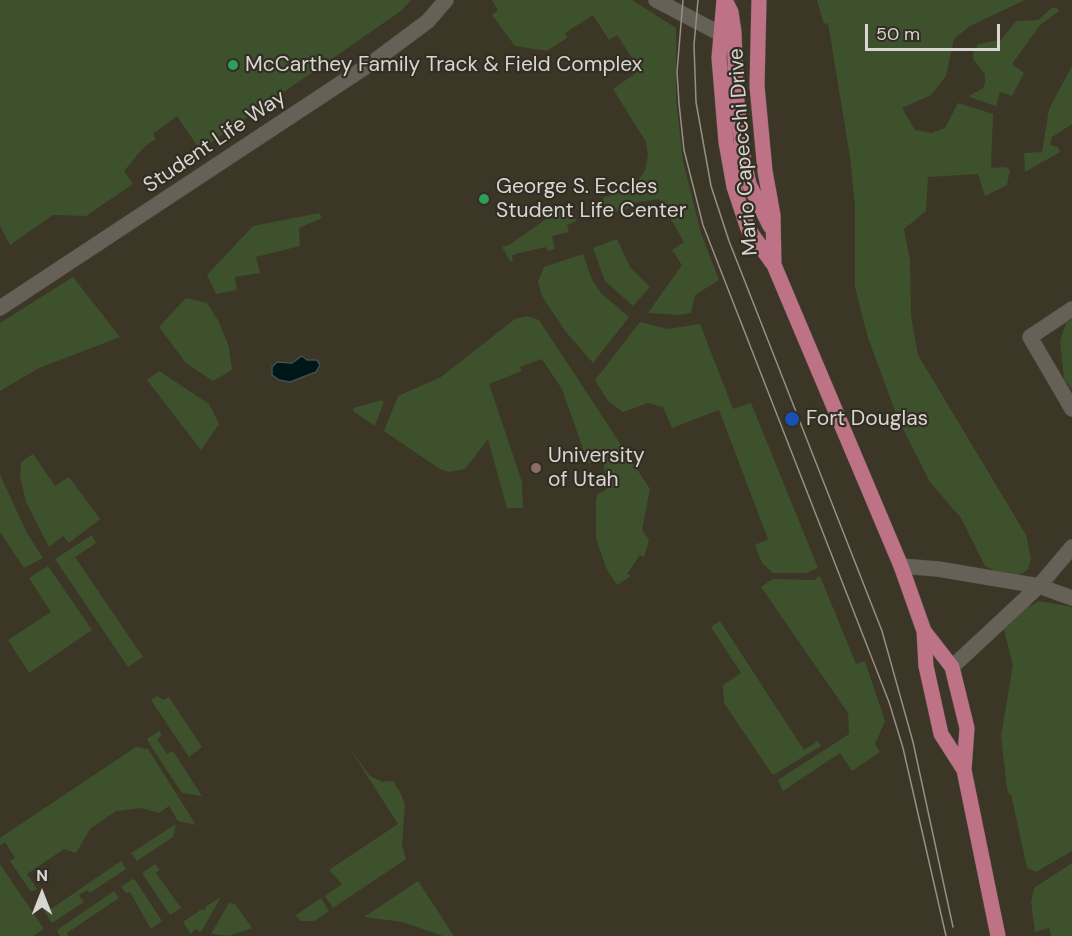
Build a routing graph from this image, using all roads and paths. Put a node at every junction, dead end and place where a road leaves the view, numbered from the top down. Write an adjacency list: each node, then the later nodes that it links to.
1 (446, 0): 8 (street, Student Life Way)
2 (656, 0): 5 (street)
3 (724, 0): 5 (main road, Mario Capecchi Drive); 6 (main road)
4 (759, 0): 6 (main road, Mario Capecchi Drive)
5 (719, 33): 7 (main road, Mario Capecchi Drive)
6 (773, 232): 7 (main road, Mario Capecchi Drive)
7 (774, 265): 12 (main road, Mario Capecchi Drive)
8 (0, 308)
9 (1072, 309): 10 (street)
10 (1072, 409)
11 (1072, 547): 13 (street)
12 (901, 566): 13 (street); 15 (main road, Mario Capecchi Drive)
13 (1039, 586): 14 (street); 16 (street)
14 (1072, 598)
15 (924, 631): 16 (main road, Mario Capecchi Drive); 17 (main road, Mario Capecchi Drive)
16 (952, 667): 17 (main road, Mario Capecchi Drive)
17 (964, 770): 18 (main road, Mario Capecchi Drive)
18 (998, 936)

